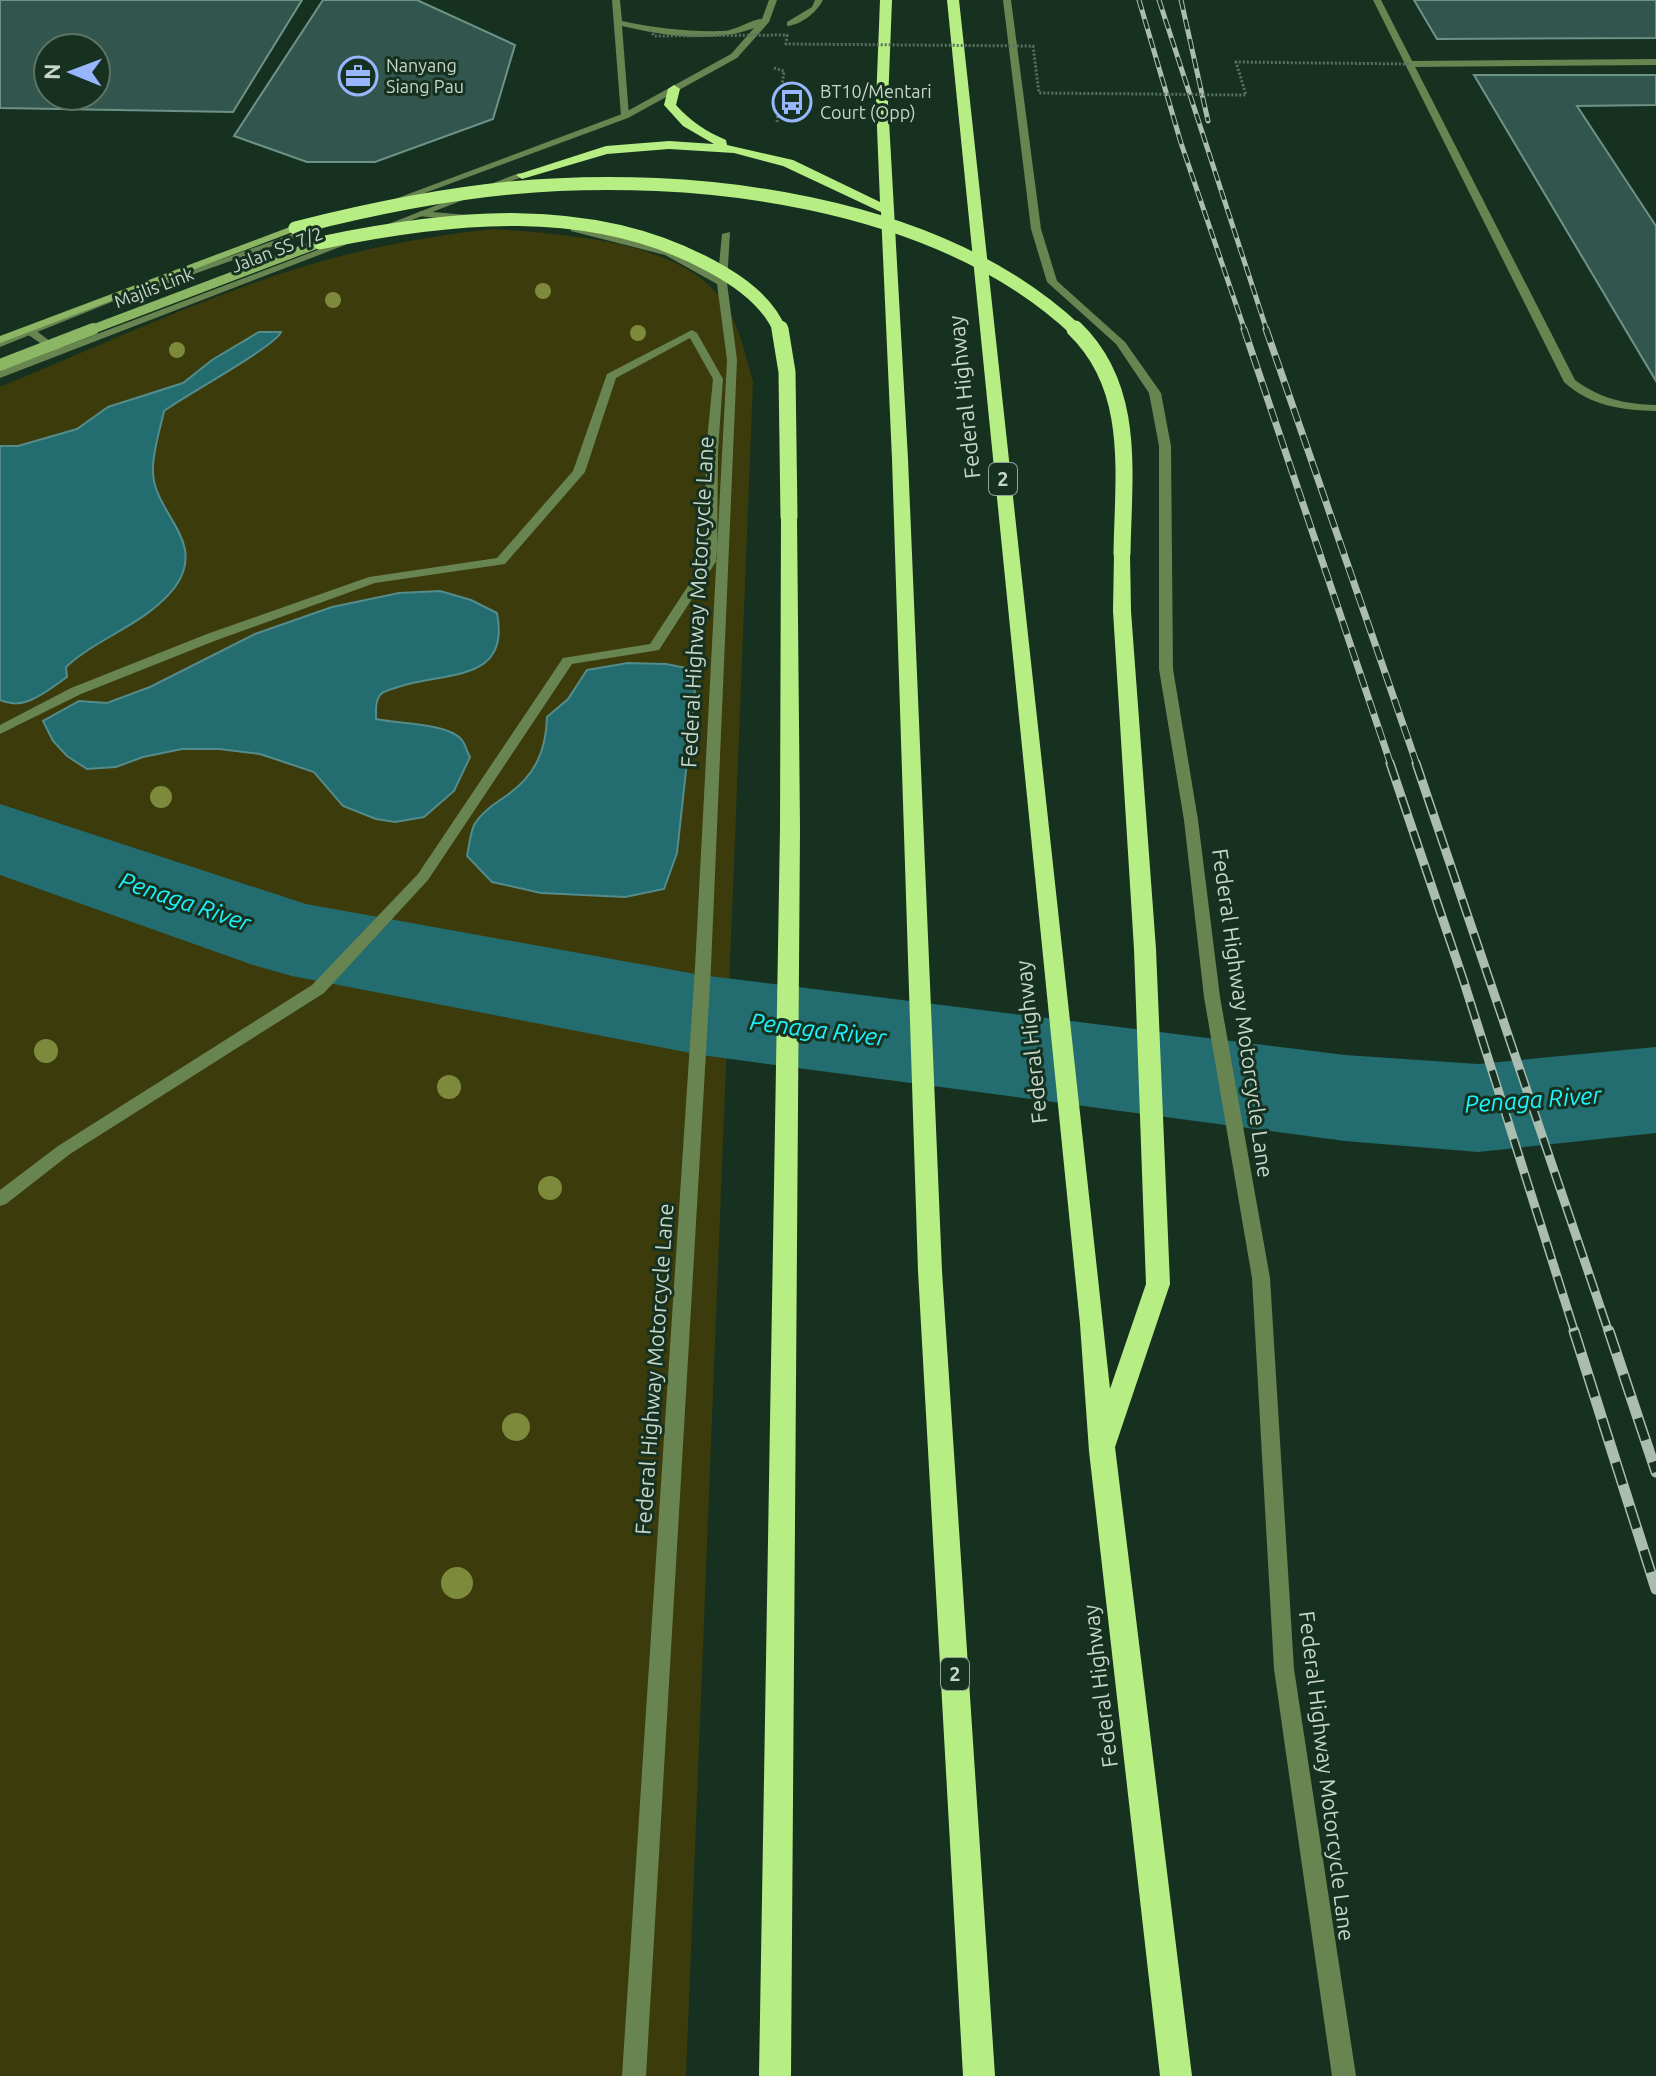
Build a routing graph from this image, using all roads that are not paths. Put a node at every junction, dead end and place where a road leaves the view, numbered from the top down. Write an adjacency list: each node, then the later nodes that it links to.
1 (616, 0): 9 (street)
2 (773, 0): 8 (street)
3 (819, 0): 10 (street)
4 (886, 0): 17 (highway, 2)
5 (953, 0): 31 (highway, Federal Highway / 2)
6 (1007, 0): 36 (street, Federal Highway Motorcycle Lane)
7 (1377, 0): 12 (street)
8 (766, 20): 9 (street); 13 (street, Jalan SS 7/2)
9 (616, 22): 14 (street)
10 (790, 24)
11 (1656, 62): 12 (street)
12 (1411, 64): 28 (street)
13 (674, 89): 14 (street, Jalan SS 7/2); 15 (highway)
14 (625, 116): 23 (street, Jalan SS 7/2)
15 (734, 149): 16 (highway); 17 (highway)
16 (522, 175): 18 (street, Jalan SS 7/2)
17 (887, 210): 34 (highway, 2)
18 (421, 214): 22 (street); 25 (street, Jalan SS 7/2)
19 (295, 228): 24 (main road, Majlis Link); 31 (highway, bridge)
20 (727, 234): 22 (street, Federal Highway Motorcycle Lane)
21 (320, 243): 26 (main road, Majlis Link, bridge); 33 (highway, bridge)
22 (722, 283): 32 (street, Federal Highway Motorcycle Lane)
23 (31, 332): 24 (street, Jalan SS 7/2); 25 (street)
24 (0, 342)
25 (60, 352): 27 (street, Jalan SS 7/2)
26 (0, 365)
27 (0, 375)
28 (1656, 408)
29 (0, 730): 30 (street)
30 (0, 1199)
31 (1102, 1451): 35 (highway, Federal Highway / 2)
32 (634, 2076)
33 (775, 2076)
34 (979, 2076)
35 (1176, 2076)
36 (1344, 2076)

